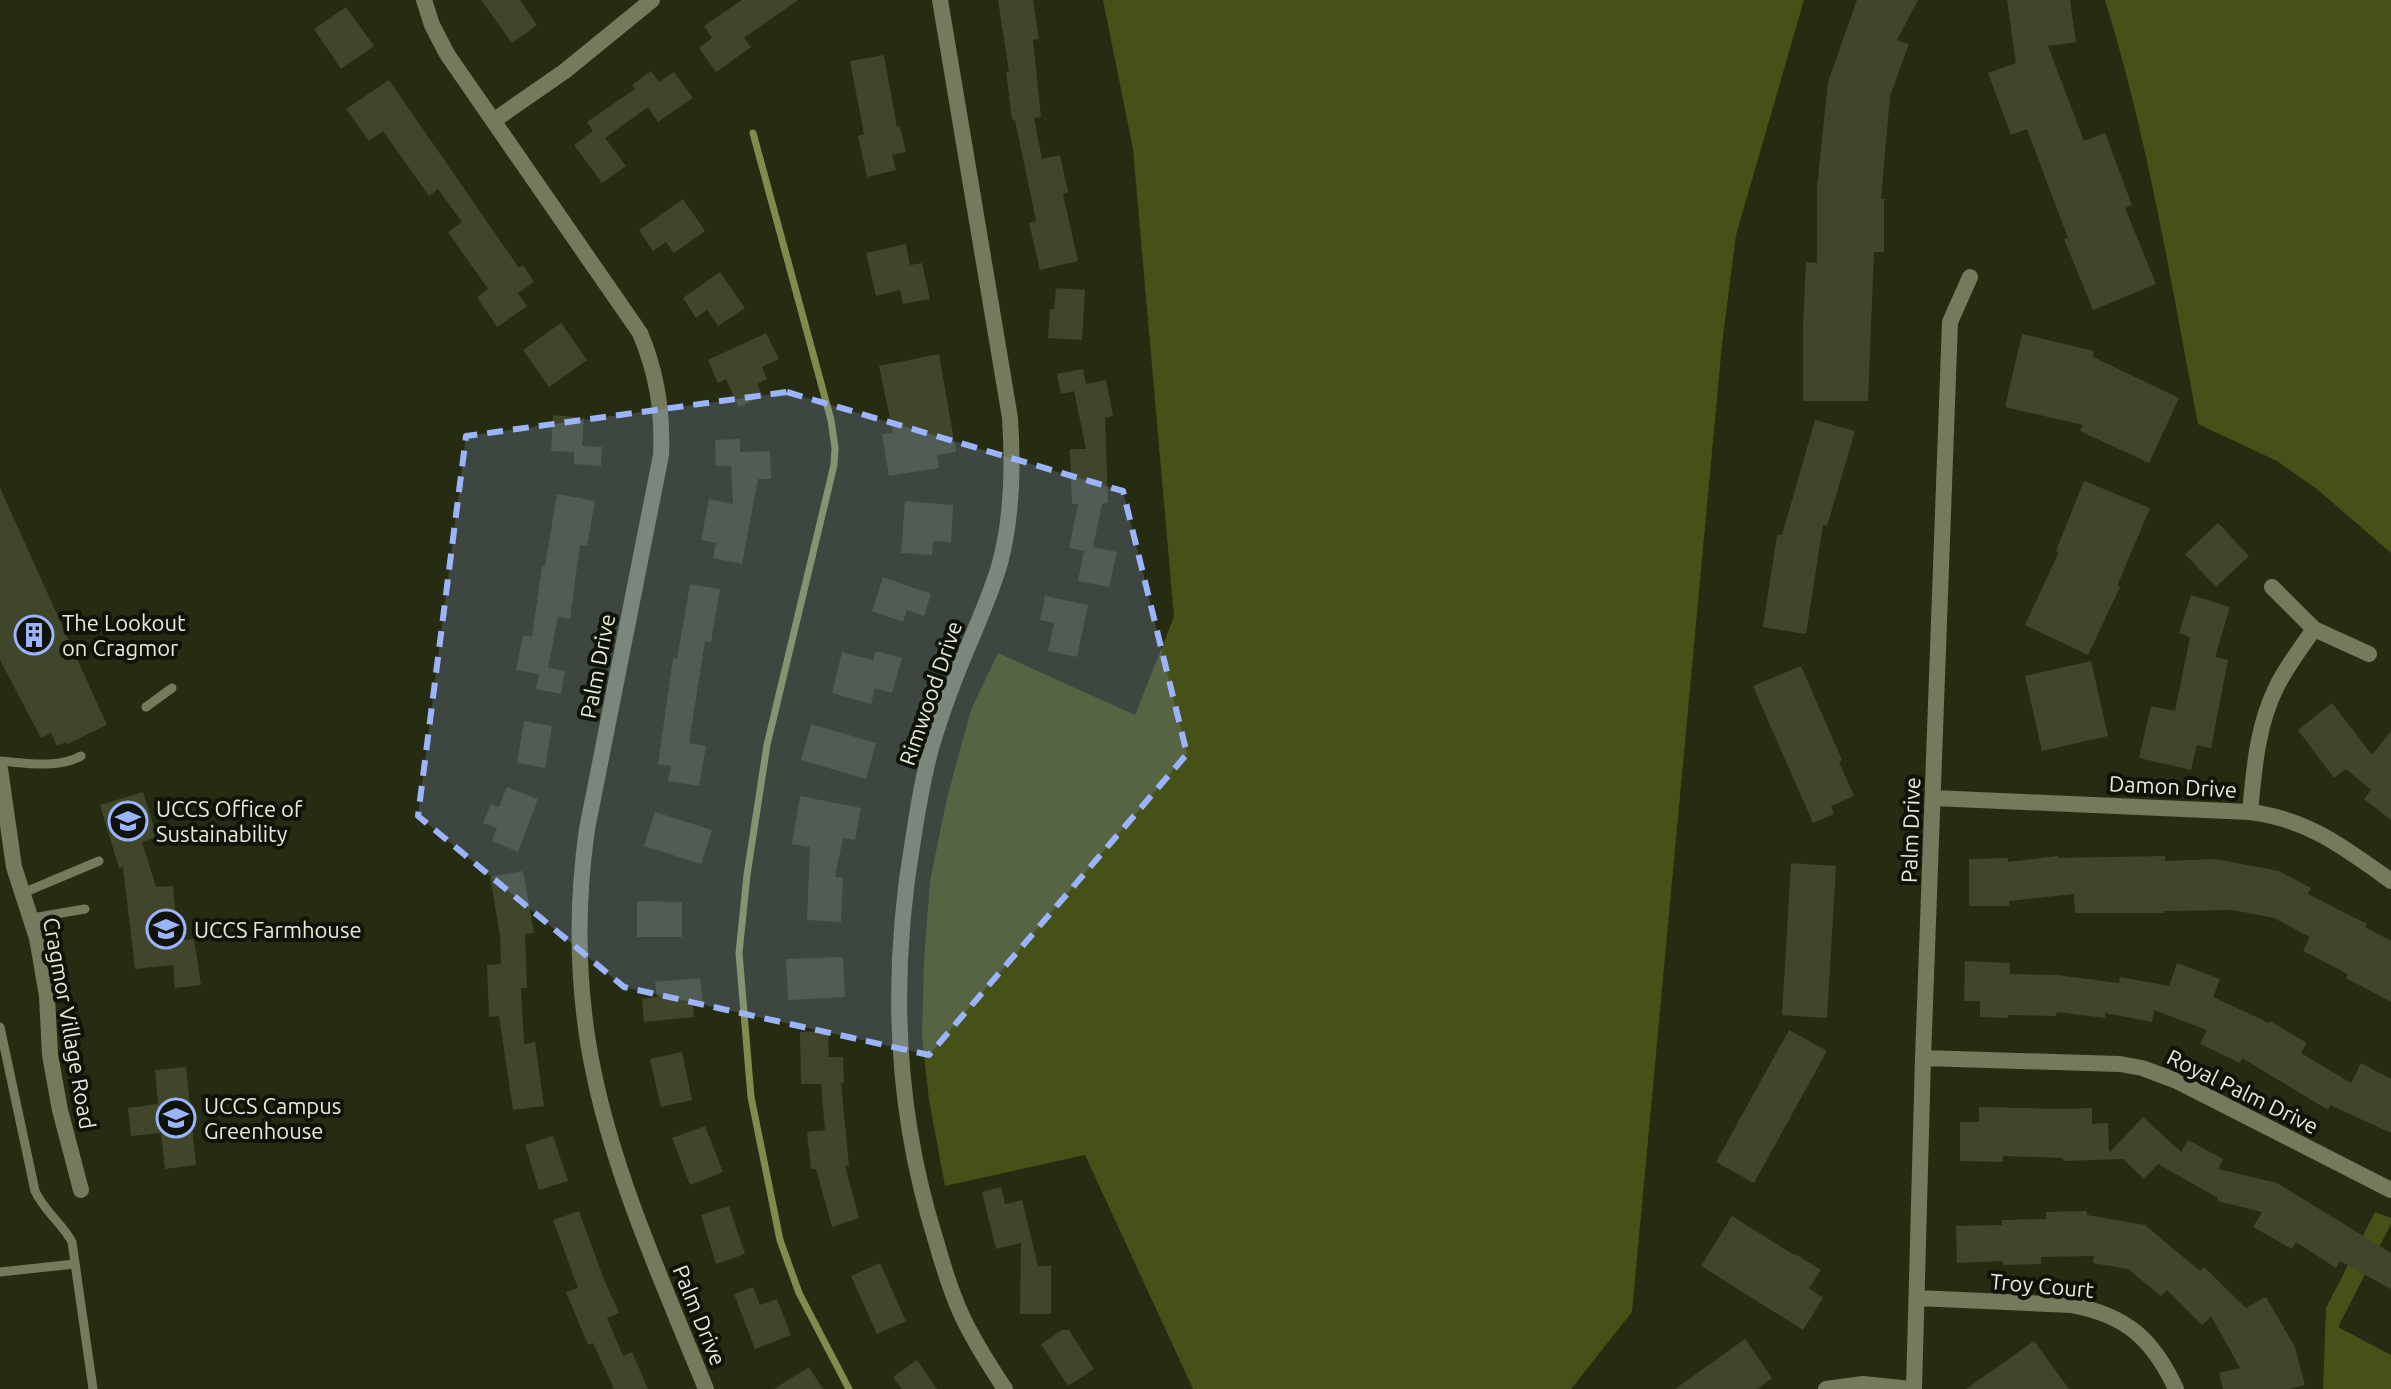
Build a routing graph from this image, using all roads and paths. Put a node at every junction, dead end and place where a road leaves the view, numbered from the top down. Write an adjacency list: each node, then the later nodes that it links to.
1 (424, 0): 4 (street, Palm Drive)
2 (652, 0): 4 (street)
3 (940, 0): 30 (street, Rimwood Drive)
4 (493, 121): 29 (street, Palm Drive)
5 (1970, 277): 14 (street, Palm Drive)
6 (2272, 587): 7 (street)
7 (2314, 629): 8 (street); 15 (street)
8 (2369, 654)
9 (172, 688): 10 (lane)
10 (146, 707)
11 (81, 756): 12 (lane)
12 (0, 761)
13 (0, 769): 18 (street, Cragmor Village Road)
14 (1934, 798): 15 (street, Damon Drive); 22 (street, Palm Drive)
15 (2250, 812): 17 (street, Damon Drive)
16 (99, 861): 18 (lane)
17 (2391, 881)
18 (23, 893): 20 (street, Cragmor Village Road)
19 (85, 909): 20 (lane)
20 (32, 918): 23 (street, Cragmor Village Road)
21 (0, 1027): 25 (lane)
22 (1923, 1058): 24 (street, Royal Palm Drive); 27 (street, Palm Drive)
23 (81, 1190)
24 (2391, 1190)
25 (75, 1264): 26 (lane); 28 (lane)
26 (0, 1272)
27 (1917, 1298): 32 (street, Palm Drive); 33 (street, Troy Court)
28 (93, 1389)
29 (706, 1389)
30 (1005, 1389)
31 (1826, 1389): 32 (street)
32 (1913, 1389)
33 (2176, 1389)

